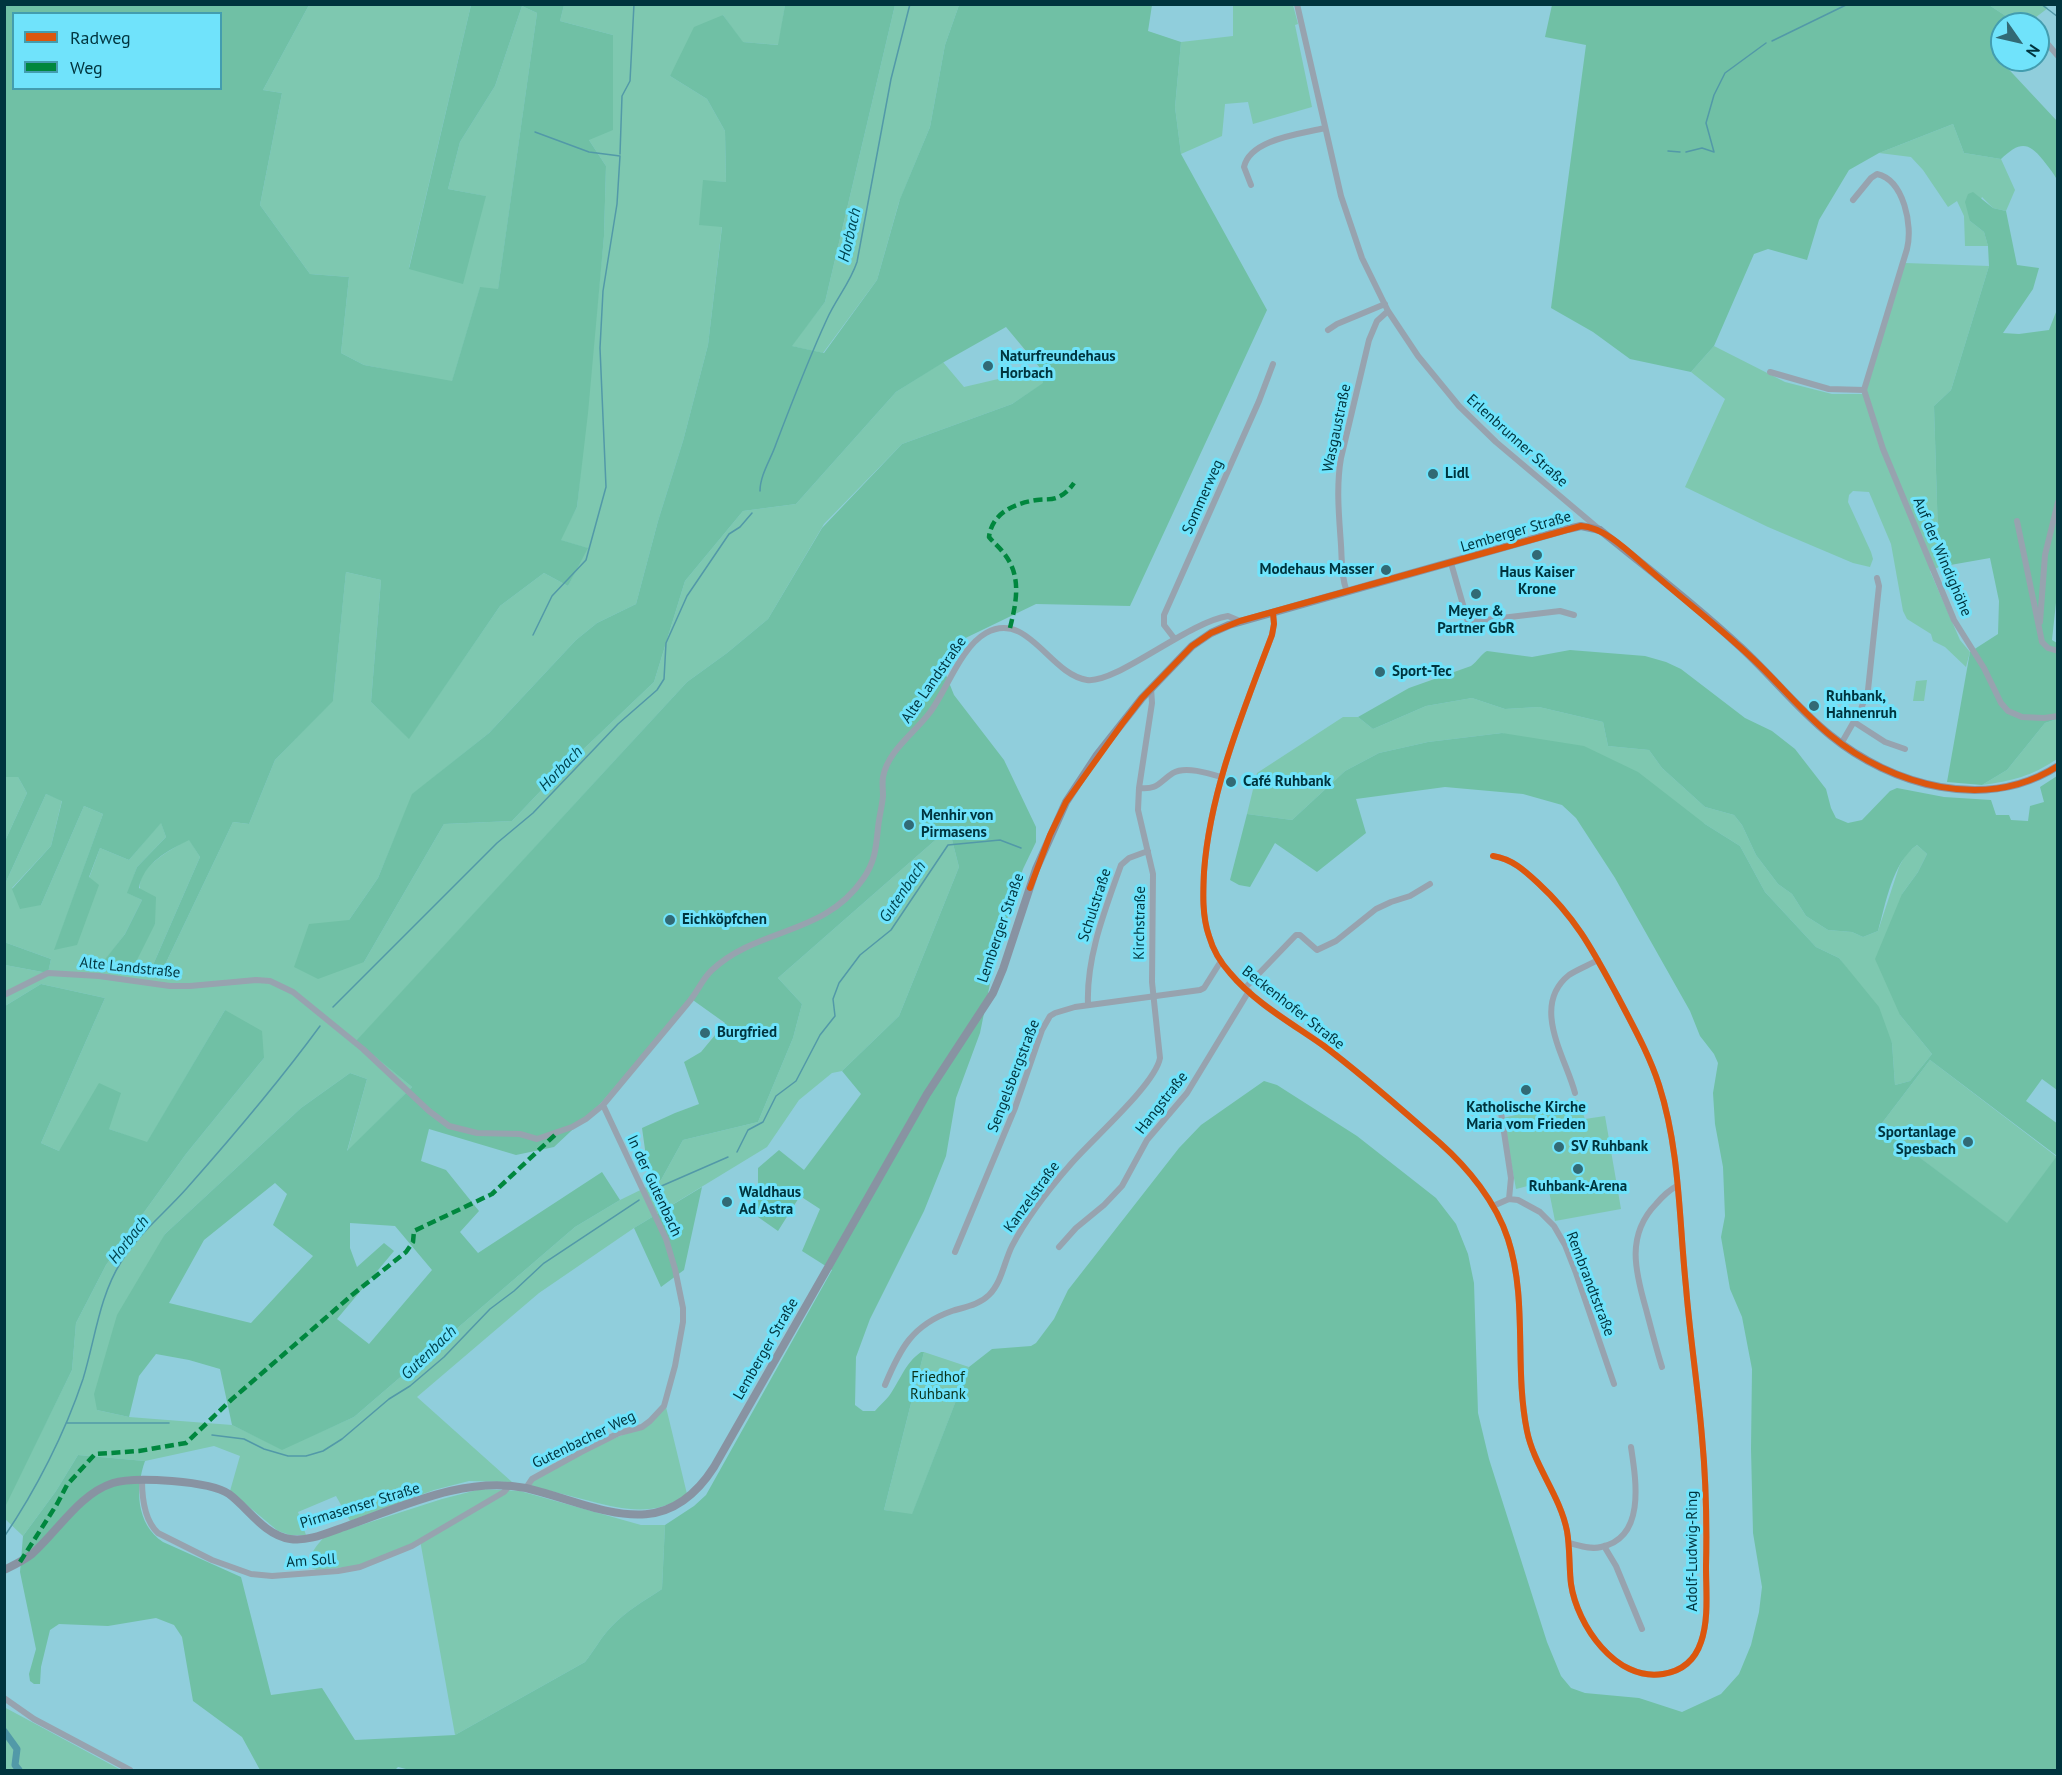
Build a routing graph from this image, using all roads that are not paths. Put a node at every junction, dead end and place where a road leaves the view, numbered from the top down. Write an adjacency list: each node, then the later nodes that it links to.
1 (1297, 4): 2 (street, Erlenbrunner Straße)
2 (1325, 128): 3 (street); 5 (street, Erlenbrunner Straße)
3 (1251, 185)
4 (1853, 200): 10 (street)
5 (1385, 304): 6 (street, Erlenbrunner Straße); 7 (street)
6 (1388, 311): 12 (street, Erlenbrunner Straße); 18 (street, Wasgaustraße)
7 (1328, 330)
8 (1273, 364): 23 (street, Sommerweg)
9 (1770, 372): 10 (street)
10 (1864, 390): 26 (street, Auf der Windighöhe)
11 (2058, 502): 22 (street)
12 (1578, 511): 14 (street); 15 (street, Erlenbrunner Straße)
13 (2017, 521): 22 (street)
14 (1581, 526): 15 (main road, Lemberger Straße); 16 (main road, Lemberger Straße)
15 (1600, 530): 28 (main road, Lemberger Straße)
16 (1451, 563): 18 (main road, Lemberger Straße); 20 (street, Lemberger Straße)
17 (1877, 578): 27 (street)
18 (1347, 592): 19 (main road, Lemberger Straße)
19 (1273, 612): 21 (main road, Lemberger Straße); 31 (street, Beckenhofer Straße)
20 (1574, 615)
21 (1240, 621): 23 (street, Alte Landstraße); 25 (main road, Lemberger Straße)
22 (2039, 629): 24 (street)
23 (1174, 638): 43 (street, Alte Landstraße)
24 (2058, 651)
25 (1151, 688): 32 (street); 59 (main road, Lemberger Straße)
26 (2058, 716)
27 (1854, 722): 28 (street); 29 (street)
28 (1841, 744): 30 (main road, Lemberger Straße)
29 (1905, 749)
30 (2058, 766)
31 (1221, 777): 32 (street); 37 (street, Beckenhofer Straße)
32 (1139, 788): 33 (street)
33 (1148, 851): 40 (street, Kirchstraße); 41 (street, Schulstraße)
34 (1493, 856): 36 (street, Adolf-Ludwig-Ring)
35 (1430, 884): 38 (street, Hangstraße)
36 (1598, 960): 42 (street); 46 (street, Adolf-Ludwig-Ring)
37 (1221, 961): 38 (street, Beckenhofer Straße); 40 (street, Sengelsbergstraße)
38 (1247, 989): 45 (street, Beckenhofer Straße); 49 (street, Hangstraße)
39 (4, 995): 43 (street, Alte Landstraße)
40 (1152, 996): 41 (street, Sengelsbergstraße); 54 (street, Kanzelstraße)
41 (1088, 1005): 50 (street, Sengelsbergstraße)
42 (1575, 1093)
43 (603, 1106): 53 (street, In der Gutenbach)
44 (1500, 1106): 47 (street)
45 (1438, 1142): 48 (street, Adolf-Ludwig-Ring)
46 (1677, 1186): 51 (street); 60 (street, Adolf-Ludwig-Ring)
47 (1509, 1199): 48 (street); 52 (street, Rembrandtstraße)
48 (1493, 1206): 60 (street, Adolf-Ludwig-Ring)
49 (1059, 1247)
50 (954, 1252)
51 (1662, 1367)
52 (1614, 1384)
53 (670, 1385): 58 (street, Gutenbacher Weg)
54 (885, 1385)
55 (1631, 1448): 61 (street)
56 (142, 1480): 57 (main road, Pirmasenser Straße); 57 (street, Am Soll); 62 (main road, Pirmasenser Straße)
57 (510, 1485): 58 (main road, Pirmasenser Straße)
58 (526, 1488): 59 (main road, Pirmasenser Straße)
59 (692, 1496)
60 (1569, 1543): 61 (street)
61 (1604, 1546): 63 (street)
62 (4, 1570)
63 (1642, 1629)
64 (4, 1698): 65 (street)
65 (130, 1770)

